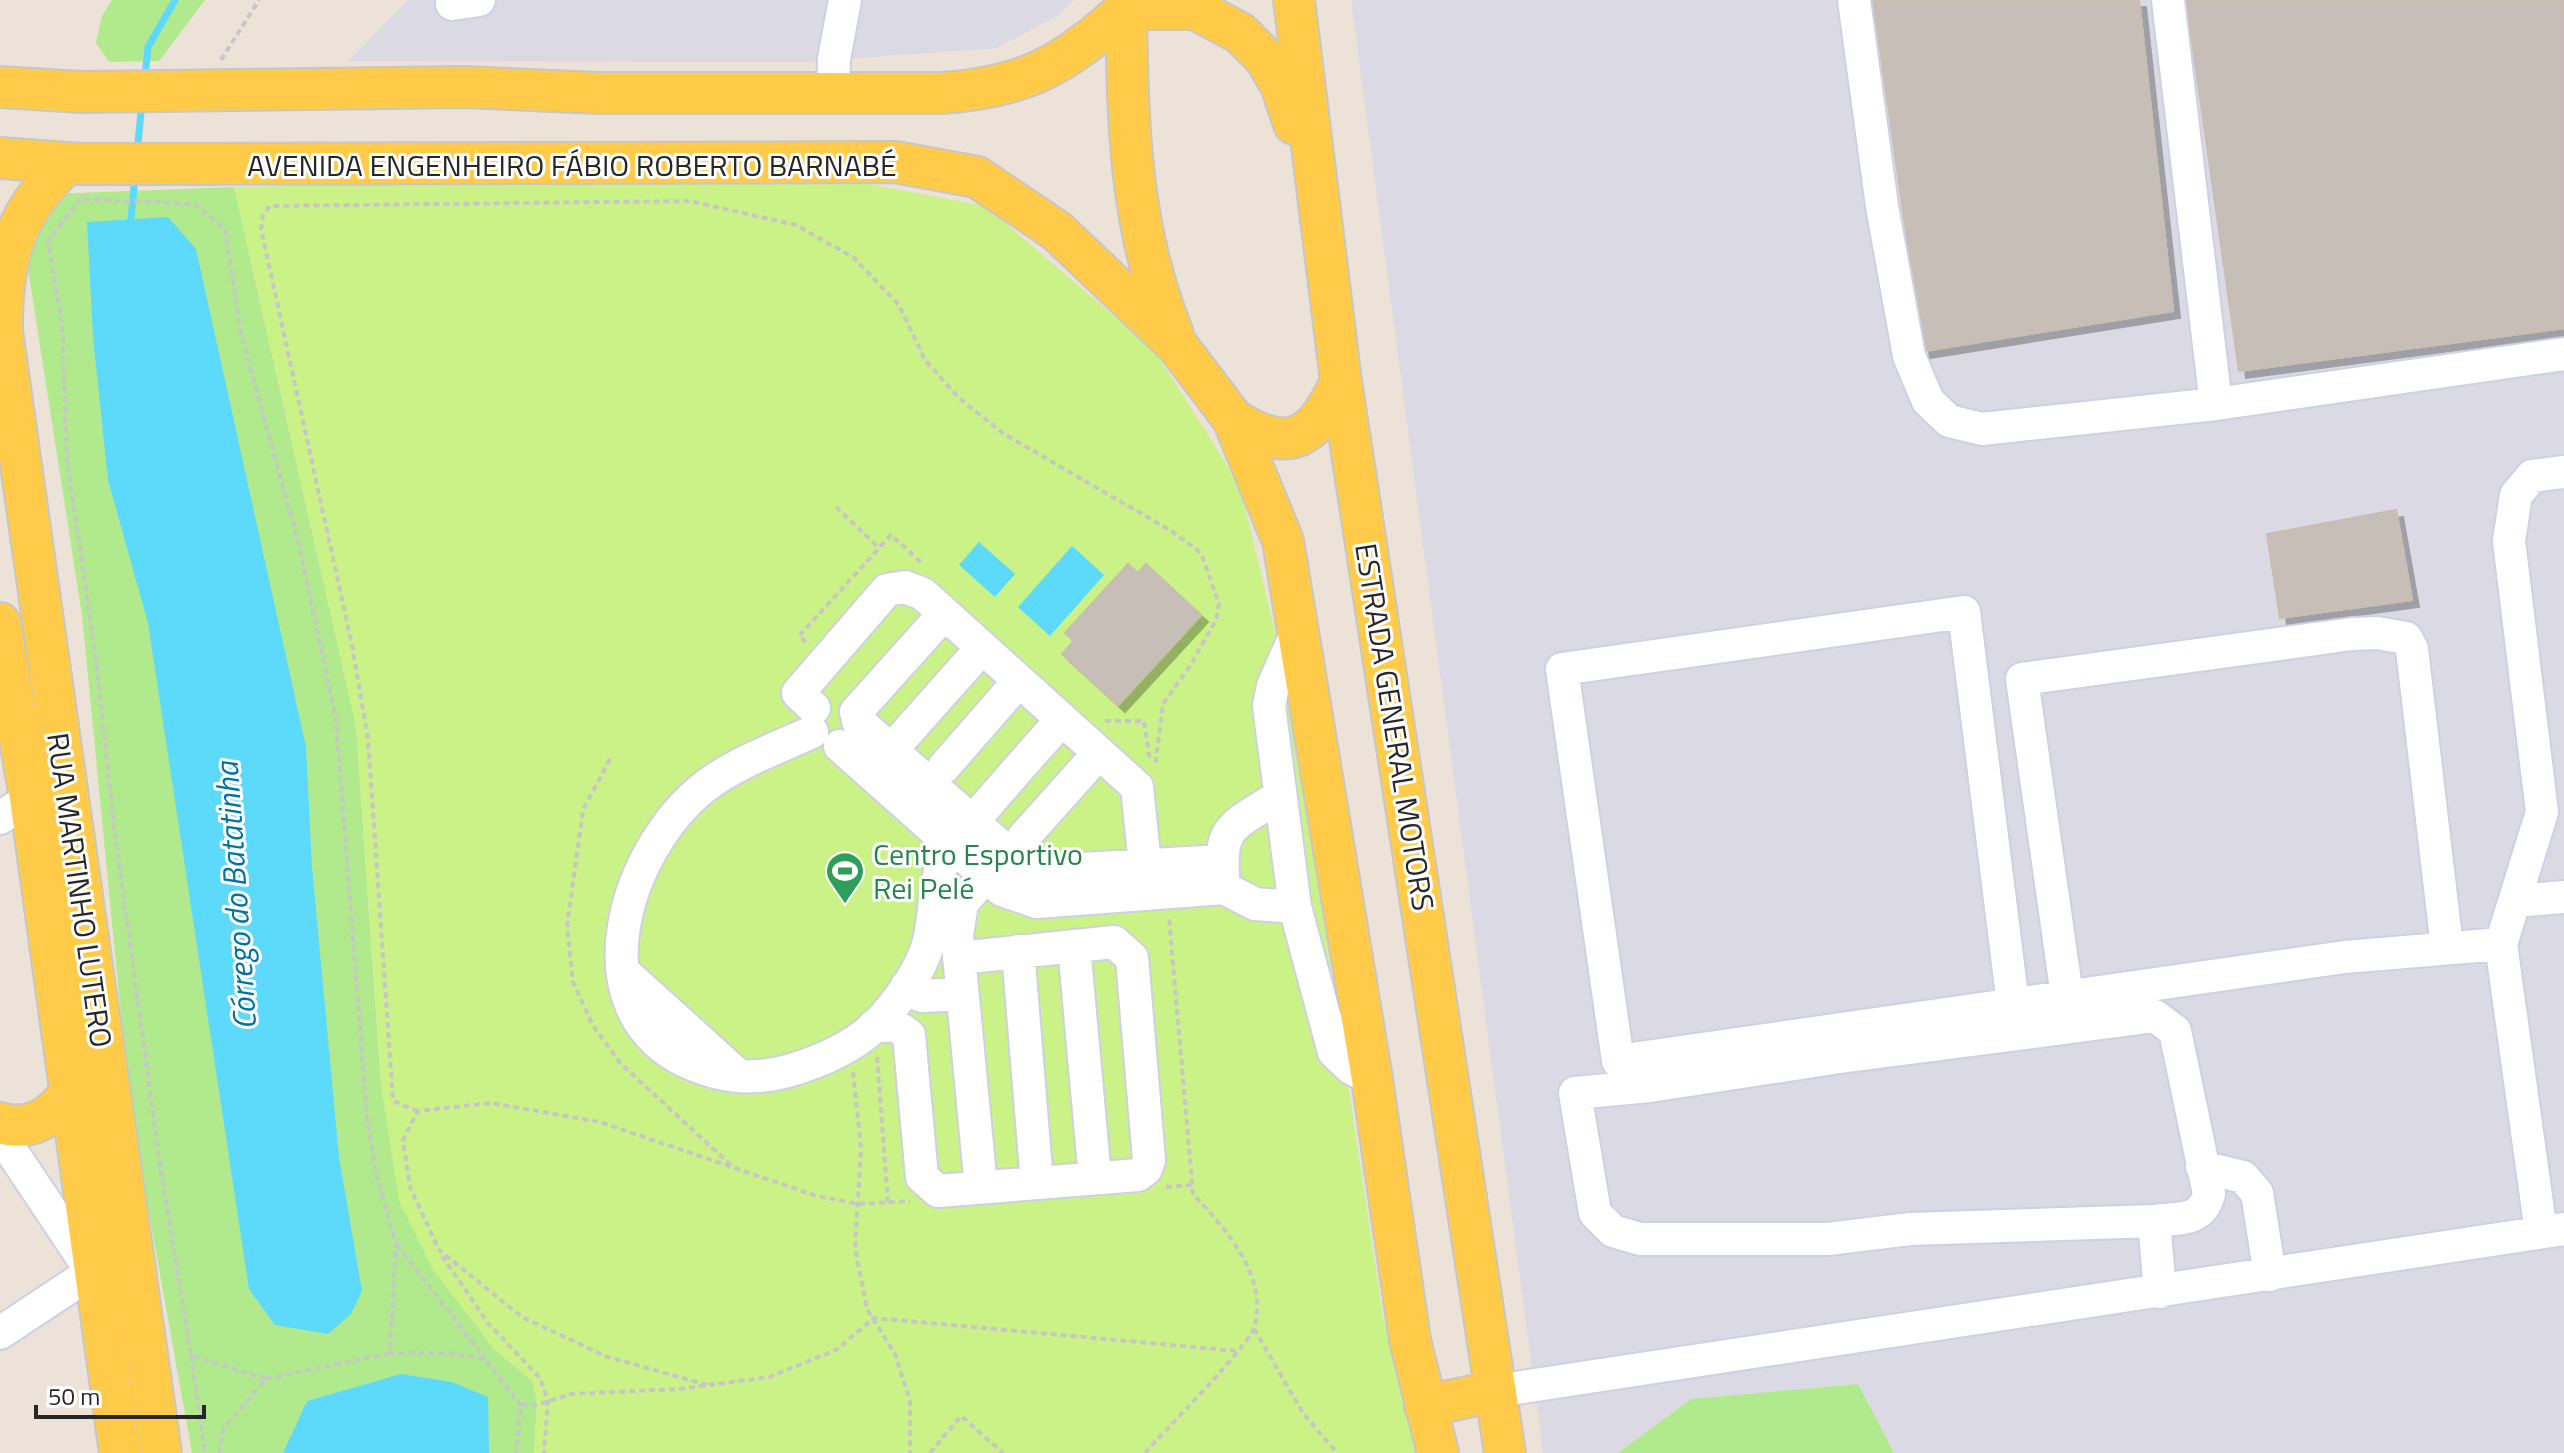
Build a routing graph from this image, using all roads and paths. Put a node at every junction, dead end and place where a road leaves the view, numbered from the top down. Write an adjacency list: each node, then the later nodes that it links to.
1 (259, 0): 8 (path)
2 (845, 0): 9 (street)
3 (1294, 0): 12 (main road, ESTRADA GENERAL MOTORS)
4 (1854, 0): 17 (street)
5 (2168, 0): 17 (street)
6 (1127, 4): 9 (main road); 12 (main road); 14 (main road)
7 (3, 88): 8 (main road)
8 (202, 92): 9 (main road)
9 (833, 93)
10 (0, 158): 11 (main road, AVENIDA ENGENHEIRO FÁBIO ROBERTO BARNABÉ)
11 (73, 163): 13 (main road, RUA MARTINHO LUTERO); 14 (main road, AVENIDA ENGENHEIRO FÁBIO ROBERTO BARNABÉ)
12 (1324, 236): 16 (main road, ESTRADA GENERAL MOTORS)
13 (1, 322): 24 (main road, RUA MARTINHO LUTERO)
14 (1177, 345): 18 (main road)
15 (2564, 354): 17 (street)
16 (1341, 381): 18 (main road); 87 (main road, ESTRADA GENERAL MOTORS)
17 (2216, 404)
18 (1233, 419): 26 (main road)
19 (2564, 472): 47 (street)
20 (836, 507): 21 (path)
21 (879, 548)
22 (944, 614): 27 (street); 31 (street); 31 (street)
23 (0, 623): 25 (main road, RUA MARTINHO LUTERO)
24 (41, 623): 25 (main road); 37 (main road, RUA MARTINHO LUTERO)
25 (0, 630): 29 (main road, RUA MARTINHO LUTERO)
26 (1296, 634): 36 (street); 60 (main road)
27 (982, 648): 28 (street); 33 (street)
28 (1019, 681): 30 (street); 34 (street)
29 (6, 696): 37 (main road, RUA MARTINHO LUTERO)
30 (1062, 720): 32 (street); 38 (street)
31 (836, 724): 33 (street); 59 (street)
32 (1099, 753): 40 (street); 45 (street)
33 (881, 762): 38 (street); 41 (street)
34 (944, 767)
35 (1154, 771): 62 (path)
36 (1279, 796): 43 (street); 48 (street)
37 (31, 798): 42 (main road, RUA MARTINHO LUTERO); 92 (main road, RUA MARTINHO LUTERO)
38 (972, 821): 41 (street); 45 (street)
39 (0, 834): 42 (main road)
40 (1023, 838)
41 (951, 845): 44 (street); 54 (street)
42 (38, 857): 61 (main road, RUA MARTINHO LUTERO)
43 (1223, 875): 45 (street); 48 (street)
44 (986, 876): 45 (street); 53 (street)
45 (1153, 884): 79 (path)
46 (2564, 897): 47 (street)
47 (2515, 901): 49 (street)
48 (1295, 907): 60 (street)
49 (2501, 944): 51 (street); 72 (street)
50 (1074, 946): 52 (street); 66 (street); 66 (street)
51 (2447, 947): 56 (street); 56 (street)
52 (1018, 951): 53 (street); 67 (street)
53 (959, 958): 55 (street)
54 (906, 987): 55 (street); 58 (street)
55 (962, 994): 68 (street)
56 (2067, 996): 57 (street)
57 (2013, 1004): 57 (street)
58 (874, 1026): 59 (street); 68 (street); 69 (path)
59 (845, 1048): 70 (path)
60 (1372, 1079): 90 (main road)
61 (70, 1093): 63 (main road); 75 (main road, RUA MARTINHO LUTERO)
62 (418, 1111): 70 (path); 74 (path)
63 (0, 1123)
64 (0, 1134): 75 (street)
65 (2202, 1167): 71 (street); 71 (street); 76 (street)
66 (1095, 1178): 67 (street)
67 (1037, 1183): 68 (street)
68 (981, 1187)
69 (888, 1202)
70 (858, 1204): 78 (path)
71 (2154, 1221): 77 (street)
72 (2552, 1231): 76 (street)
73 (396, 1243): 82 (path); 83 (path); 84 (path)
74 (439, 1250): 86 (path); 88 (path)
75 (92, 1272): 80 (street); 91 (main road, RUA MARTINHO LUTERO)
76 (2270, 1275): 77 (street)
77 (2160, 1292): 87 (street)
78 (874, 1318): 81 (path); 86 (path); 97 (path)
79 (1254, 1329): 81 (path); 101 (path)
80 (0, 1333)
81 (1237, 1351): 100 (path)
82 (390, 1353): 84 (path); 85 (path)
83 (191, 1355): 85 (path); 93 (path)
84 (485, 1359): 89 (path)
85 (266, 1379): 94 (path)
86 (707, 1385): 88 (path)
87 (1496, 1391): 90 (main road); 103 (main road, ESTRADA GENERAL MOTORS)
88 (548, 1401): 89 (path); 96 (path)
89 (521, 1405): 95 (path)
90 (1425, 1406): 102 (main road)
91 (120, 1453)
92 (161, 1453)
93 (205, 1453)
94 (219, 1453)
95 (516, 1453)
96 (544, 1453)
97 (910, 1453)
98 (930, 1453): 99 (path)
99 (1003, 1453)
100 (1145, 1453)
101 (1337, 1453)
102 (1438, 1453)
103 (1505, 1453)

